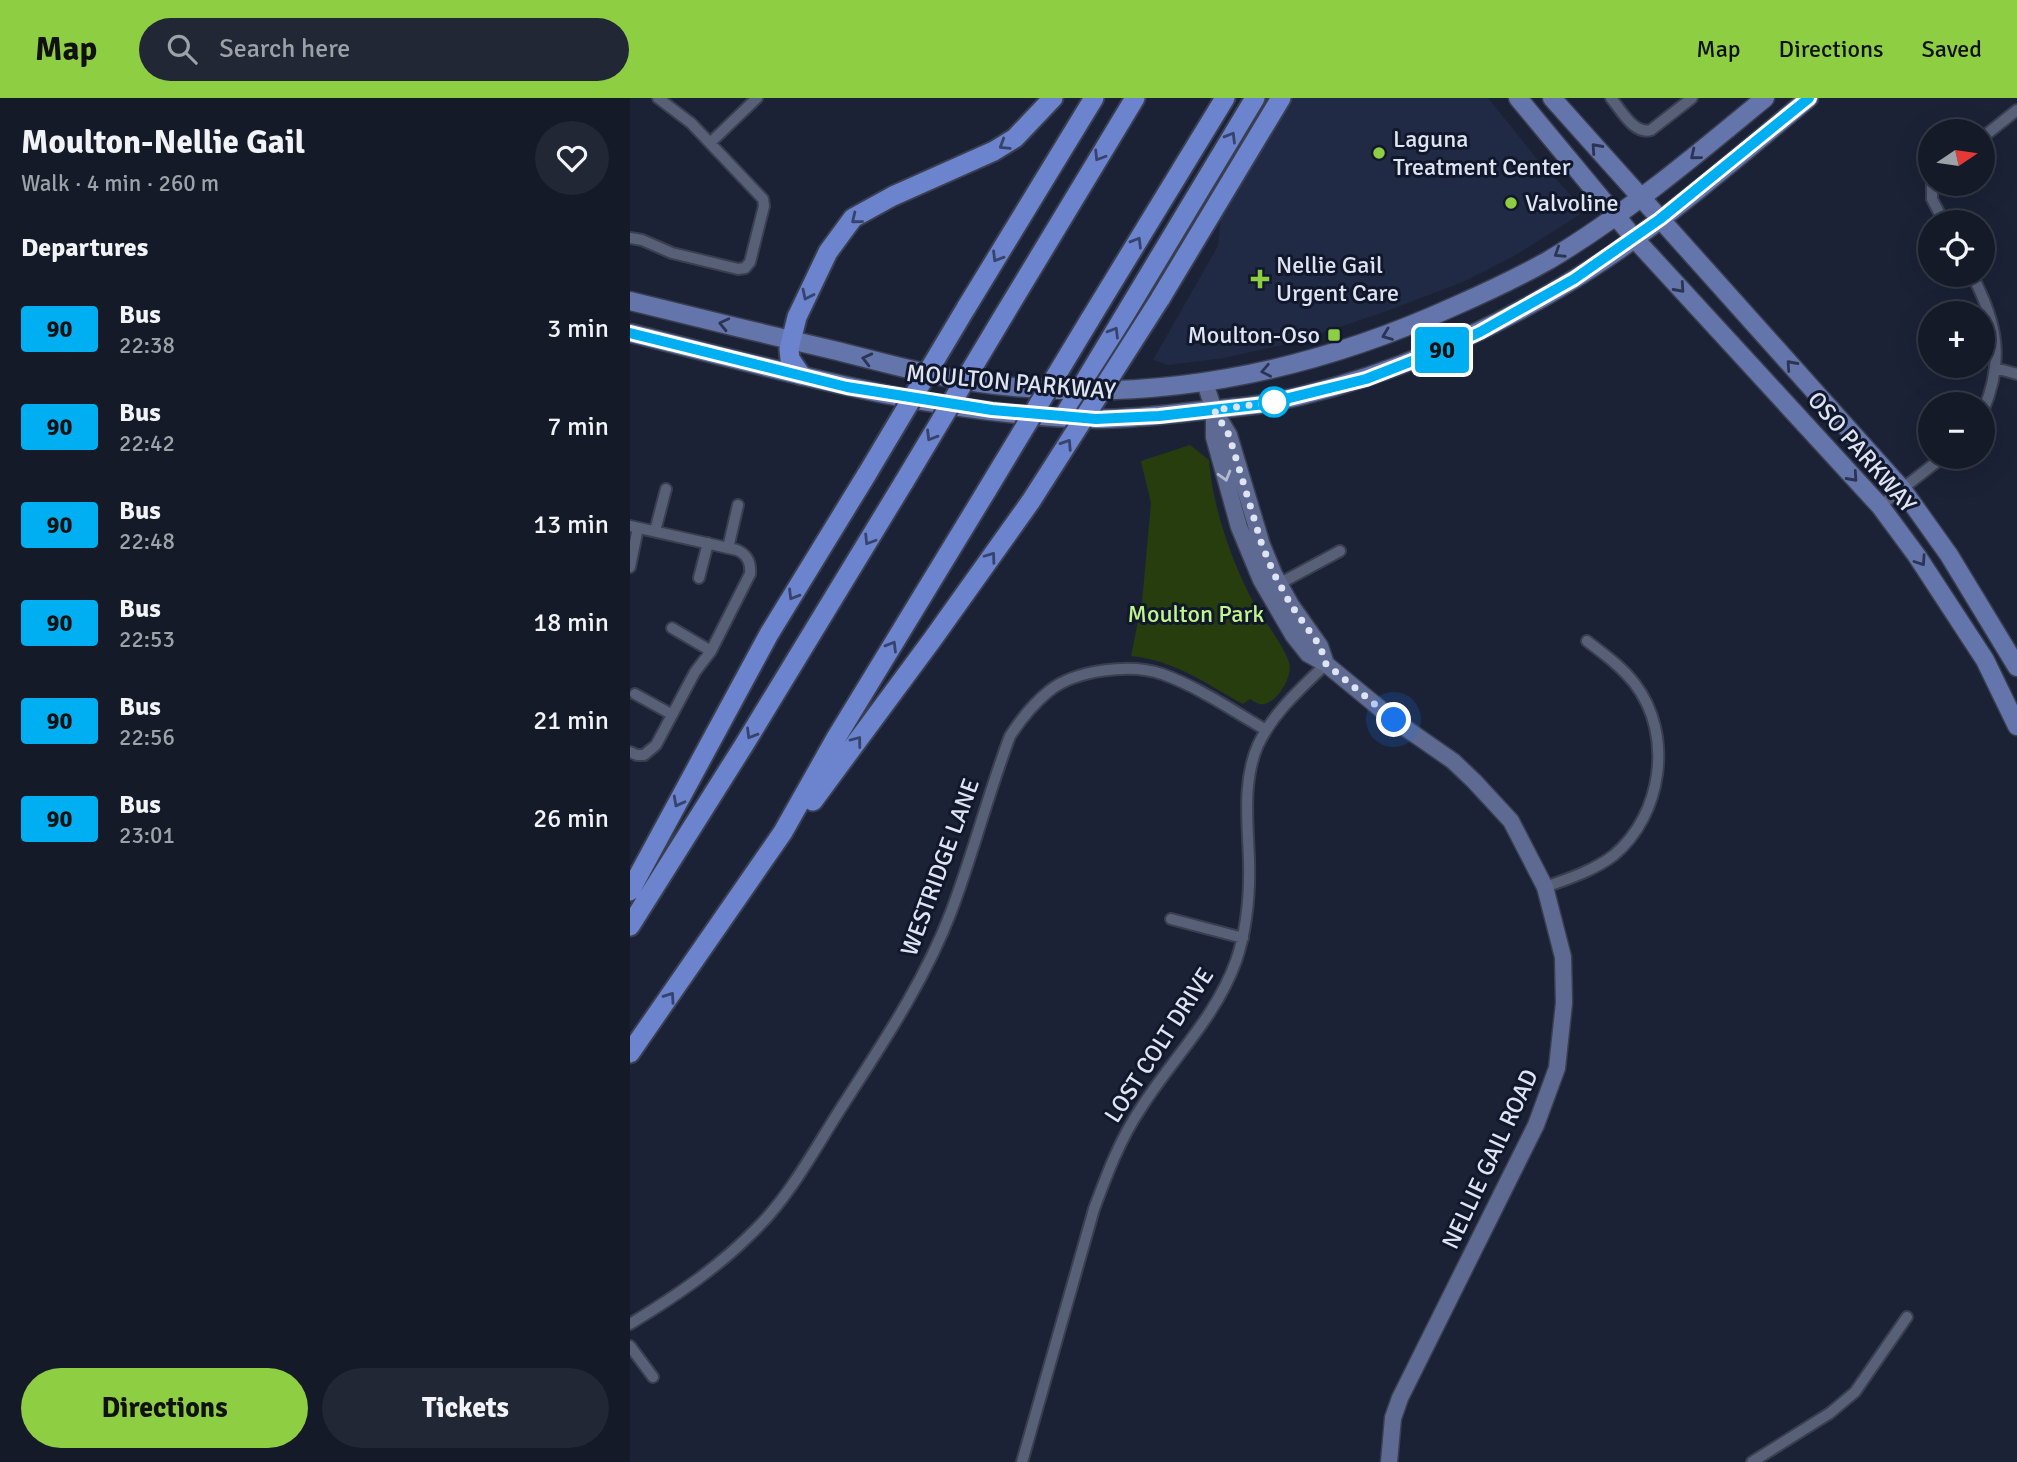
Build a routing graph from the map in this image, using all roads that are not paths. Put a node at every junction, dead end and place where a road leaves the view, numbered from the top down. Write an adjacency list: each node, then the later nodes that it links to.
1 (657, 98): 17 (street)
2 (757, 98): 17 (street)
3 (1053, 98): 26 (highway, one-way to 26)
4 (1094, 98): 59 (highway, one-way to 59, bridge)
5 (1135, 98): 61 (highway, one-way to 61, bridge)
6 (1225, 98): 57 (highway, one-way to 6, bridge)
7 (1255, 98): 31 (highway, one-way to 7)
8 (1281, 98): 57 (highway, one-way to 8, bridge)
9 (1518, 98): 19 (main road, OSO PARKWAY)
10 (1552, 98): 18 (main road, OSO PARKWAY, one-way to 10)
11 (1611, 98): 12 (street)
12 (1692, 98)
13 (1765, 98): 18 (main road, MOULTON PARKWAY, one-way to 18)
14 (1809, 98): 20 (main road, MOULTON PARKWAY)
15 (2017, 110): 16 (street)
16 (1995, 127)
17 (710, 143): 22 (street)
18 (1640, 197): 19 (main road, MOULTON PARKWAY); 20 (main road, OSO PARKWAY)
19 (1616, 215): 21 (main road, OSO PARKWAY); 30 (main road, MOULTON PARKWAY, one-way to 30)
20 (1660, 219): 21 (main road, MOULTON PARKWAY); 36 (main road, OSO PARKWAY, one-way to 20)
21 (1634, 237): 32 (main road, MOULTON PARKWAY); 38 (main road, OSO PARKWAY, one-way to 38)
22 (630, 238)
23 (630, 301): 26 (main road, MOULTON PARKWAY, one-way to 23)
24 (630, 333): 29 (main road, MOULTON PARKWAY)
25 (1995, 333): 27 (street)
26 (790, 340): 29 (highway); 31 (main road, MOULTON PARKWAY, one-way to 26)
27 (1995, 368): 28 (street)
28 (2017, 374)
29 (801, 375): 33 (main road, MOULTON PARKWAY)
30 (1205, 383): 31 (main road, MOULTON PARKWAY); 32 (street, NELLIE GAIL ROAD)
31 (1079, 391): 33 (highway)
32 (1214, 410): 33 (main road, MOULTON PARKWAY); 46 (street, NELLIE GAIL ROAD)
33 (1065, 416)
34 (1928, 469): 36 (street)
35 (666, 489): 40 (street)
36 (1902, 489): 38 (street); 51 (main road, OSO PARKWAY)
37 (738, 505): 42 (street)
38 (1880, 506): 54 (main road, OSO PARKWAY, one-way to 54)
39 (634, 527): 40 (street); 44 (street)
40 (655, 531): 41 (street)
41 (708, 543): 42 (street); 45 (street)
42 (728, 548): 49 (street)
43 (1340, 551): 46 (street)
44 (630, 567)
45 (699, 578)
46 (1273, 587): 50 (street, NELLIE GAIL ROAD)
47 (672, 628): 49 (street)
48 (1587, 641): 58 (street)
49 (711, 651): 53 (street)
50 (1326, 664): 55 (street, LOST COLT DRIVE); 58 (street, NELLIE GAIL ROAD)
51 (2017, 667)
52 (635, 694): 53 (street)
53 (671, 715): 56 (street)
54 (2017, 726)
55 (1266, 730): 62 (street, LOST COLT DRIVE); 65 (street, WESTRIDGE LANE)
56 (630, 752)
57 (783, 832): 63 (highway, one-way to 57)
58 (1545, 887): 69 (street, NELLIE GAIL ROAD)
59 (630, 891)
60 (1171, 919): 62 (street)
61 (630, 926)
62 (1242, 938): 68 (street, LOST COLT DRIVE)
63 (630, 1053)
64 (1907, 1317): 70 (street)
65 (630, 1324)
66 (630, 1346): 67 (street)
67 (653, 1377)
68 (1022, 1462)
69 (1389, 1462)
70 (1752, 1462)

